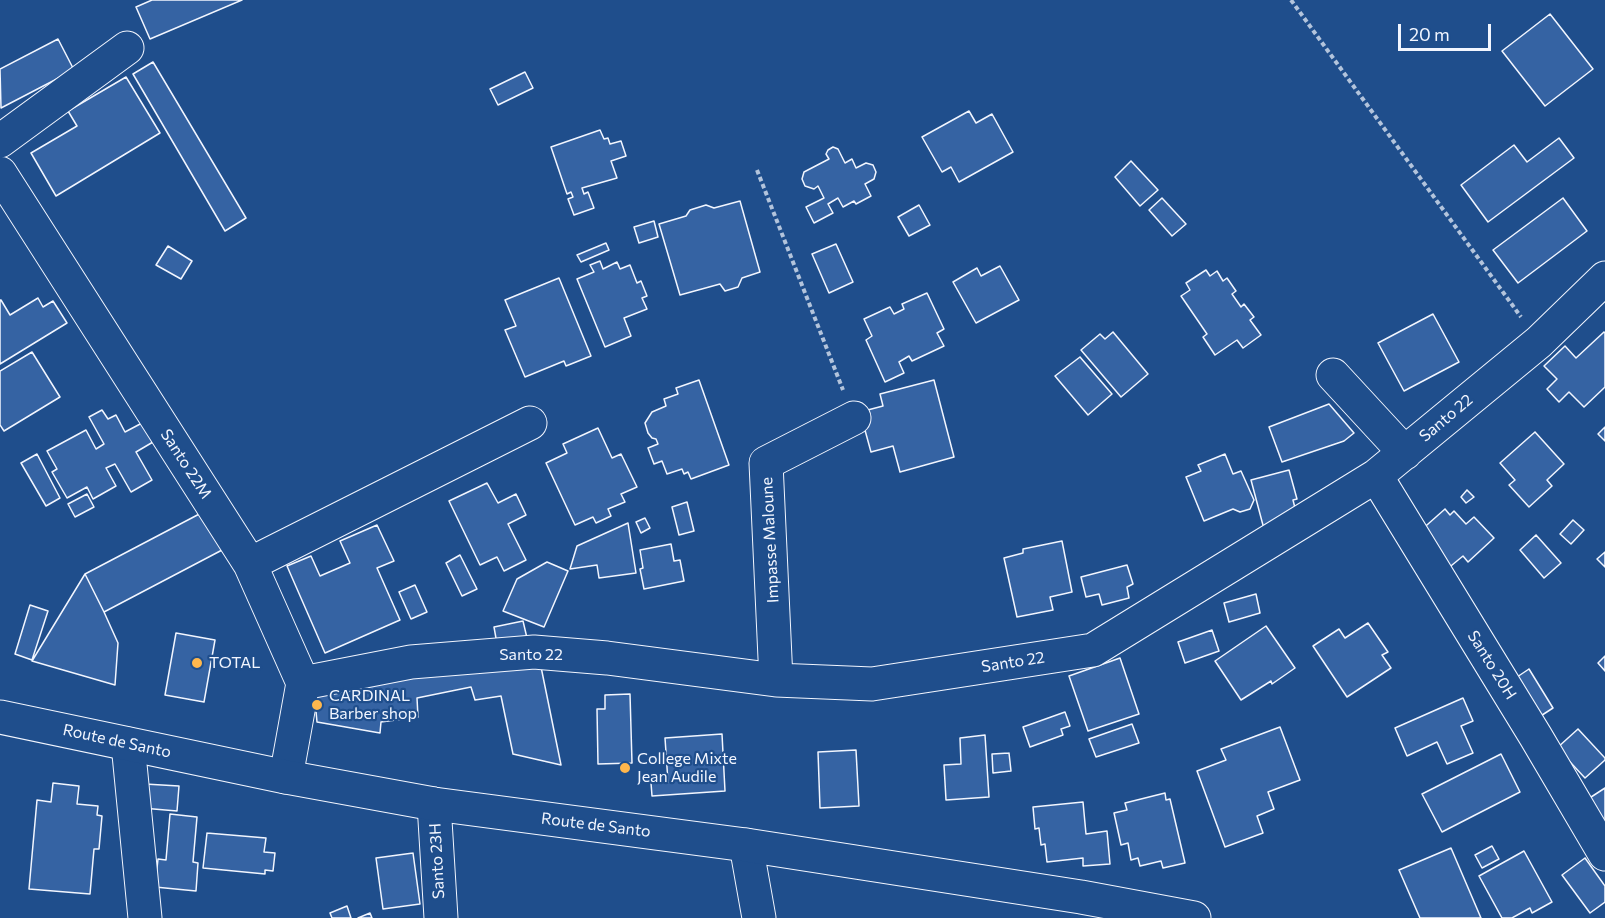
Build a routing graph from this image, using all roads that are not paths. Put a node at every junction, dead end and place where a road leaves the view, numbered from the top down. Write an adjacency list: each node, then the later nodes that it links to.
1 (127, 48): 2 (street)
2 (0, 141)
3 (0, 174): 10 (street, Santo 22M)
4 (1605, 278): 8 (street, Santo 22)
5 (1333, 375): 8 (street)
6 (854, 418): 11 (street, Impasse Maloune)
7 (530, 423): 10 (street)
8 (1405, 453): 9 (street, Santo 22)
9 (1376, 476): 11 (street, Santo 22); 18 (street, Santo 20H)
10 (250, 564): 12 (street, Santo 22M)
11 (776, 680): 12 (street, Santo 22)
12 (303, 683): 15 (street)
13 (0, 717): 14 (street, Route de Santo)
14 (128, 744): 15 (street, Route de Santo); 20 (street)
15 (286, 777): 16 (street, Route de Santo)
16 (434, 804): 17 (street, Route de Santo); 21 (street, Santo 23H)
17 (746, 844): 19 (street, Route de Santo); 22 (street)
18 (1605, 855)
19 (1083, 908): 23 (street, Route de Santo)
20 (145, 918)
21 (441, 918)
22 (759, 918)
23 (1194, 918)

